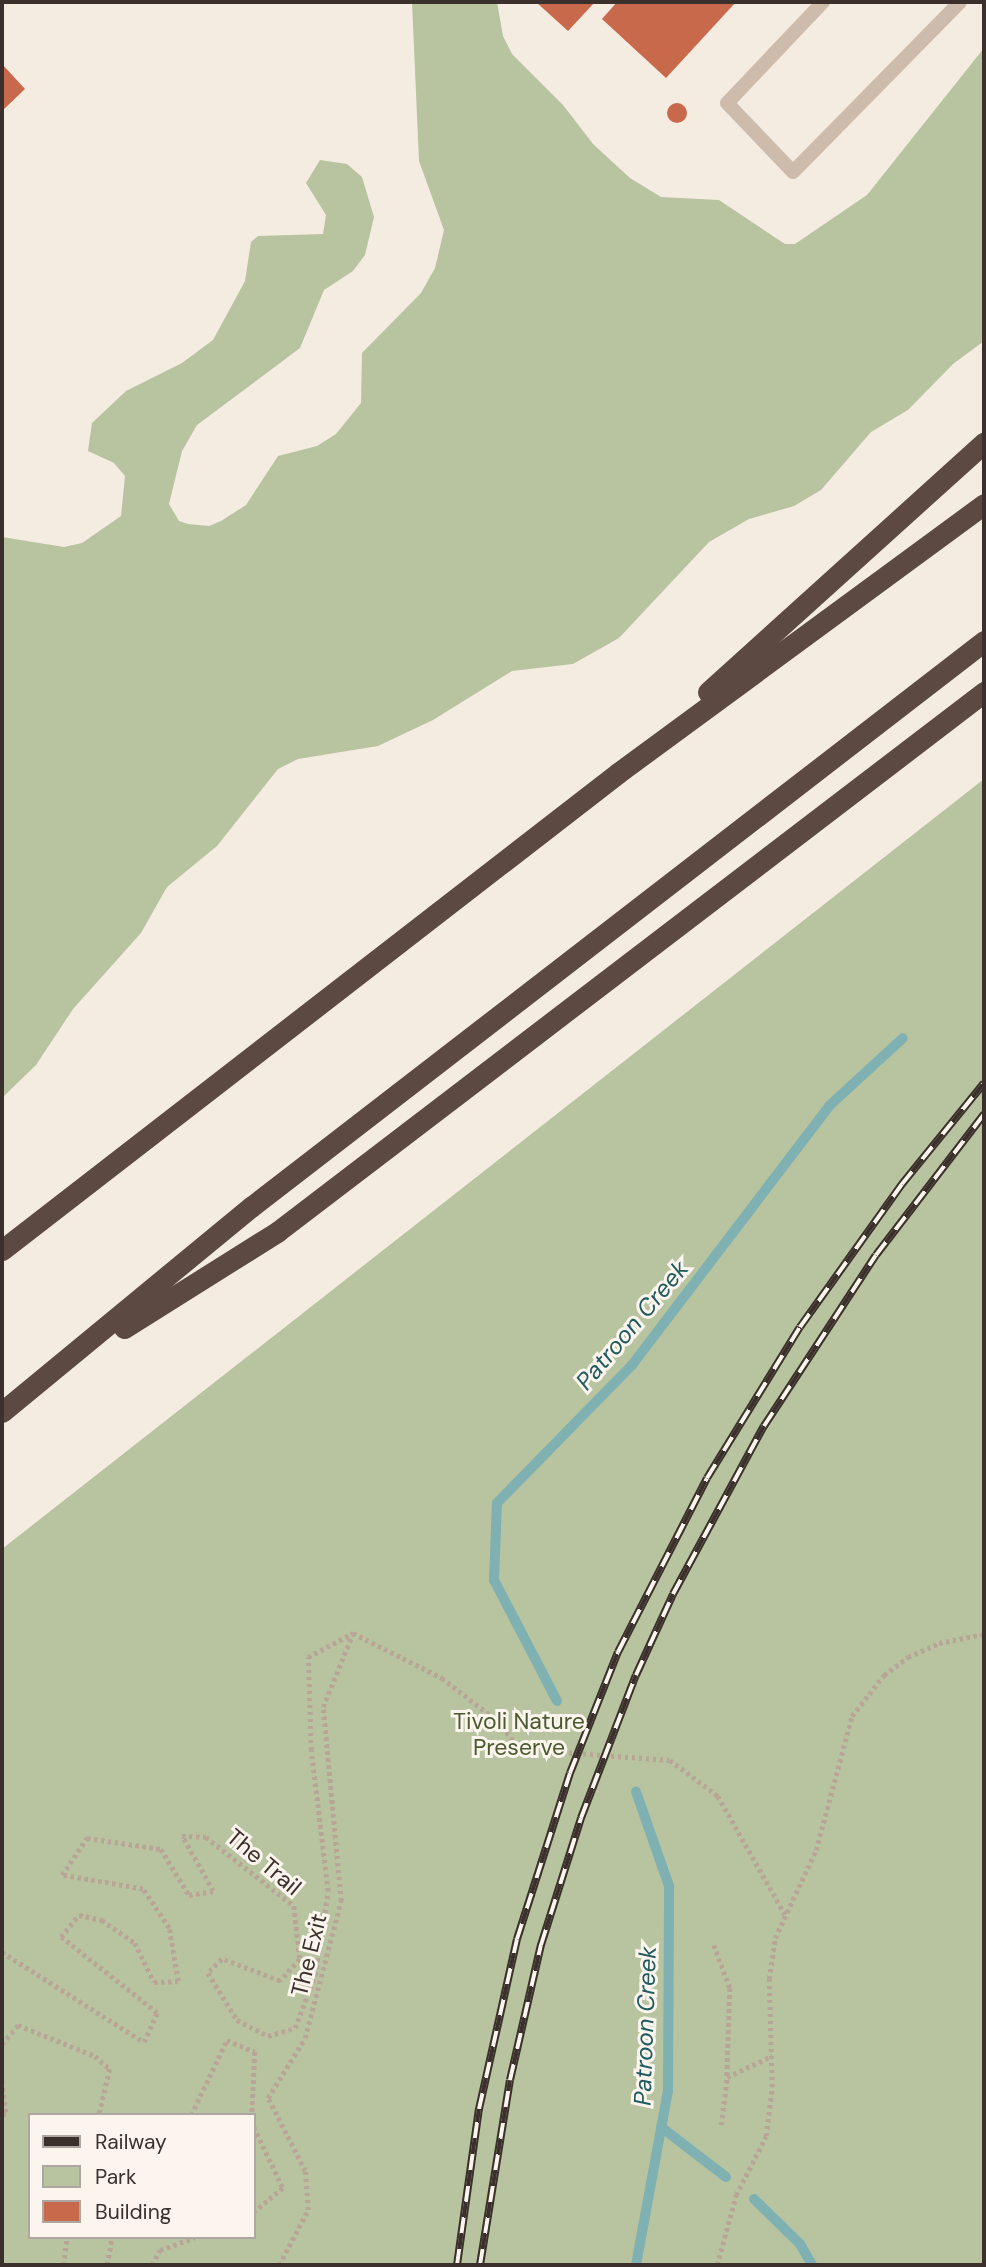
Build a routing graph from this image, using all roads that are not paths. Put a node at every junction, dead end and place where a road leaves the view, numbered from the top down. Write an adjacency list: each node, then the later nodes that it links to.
1 (823, 2): 2 (lane)
2 (960, 2)
3 (984, 443): 7 (highway)
4 (984, 504): 7 (highway)
5 (984, 641): 9 (highway)
6 (984, 692): 9 (highway)
7 (618, 773): 8 (highway)
8 (2, 1250)
9 (59, 1368): 10 (highway)
10 (2, 1412)

